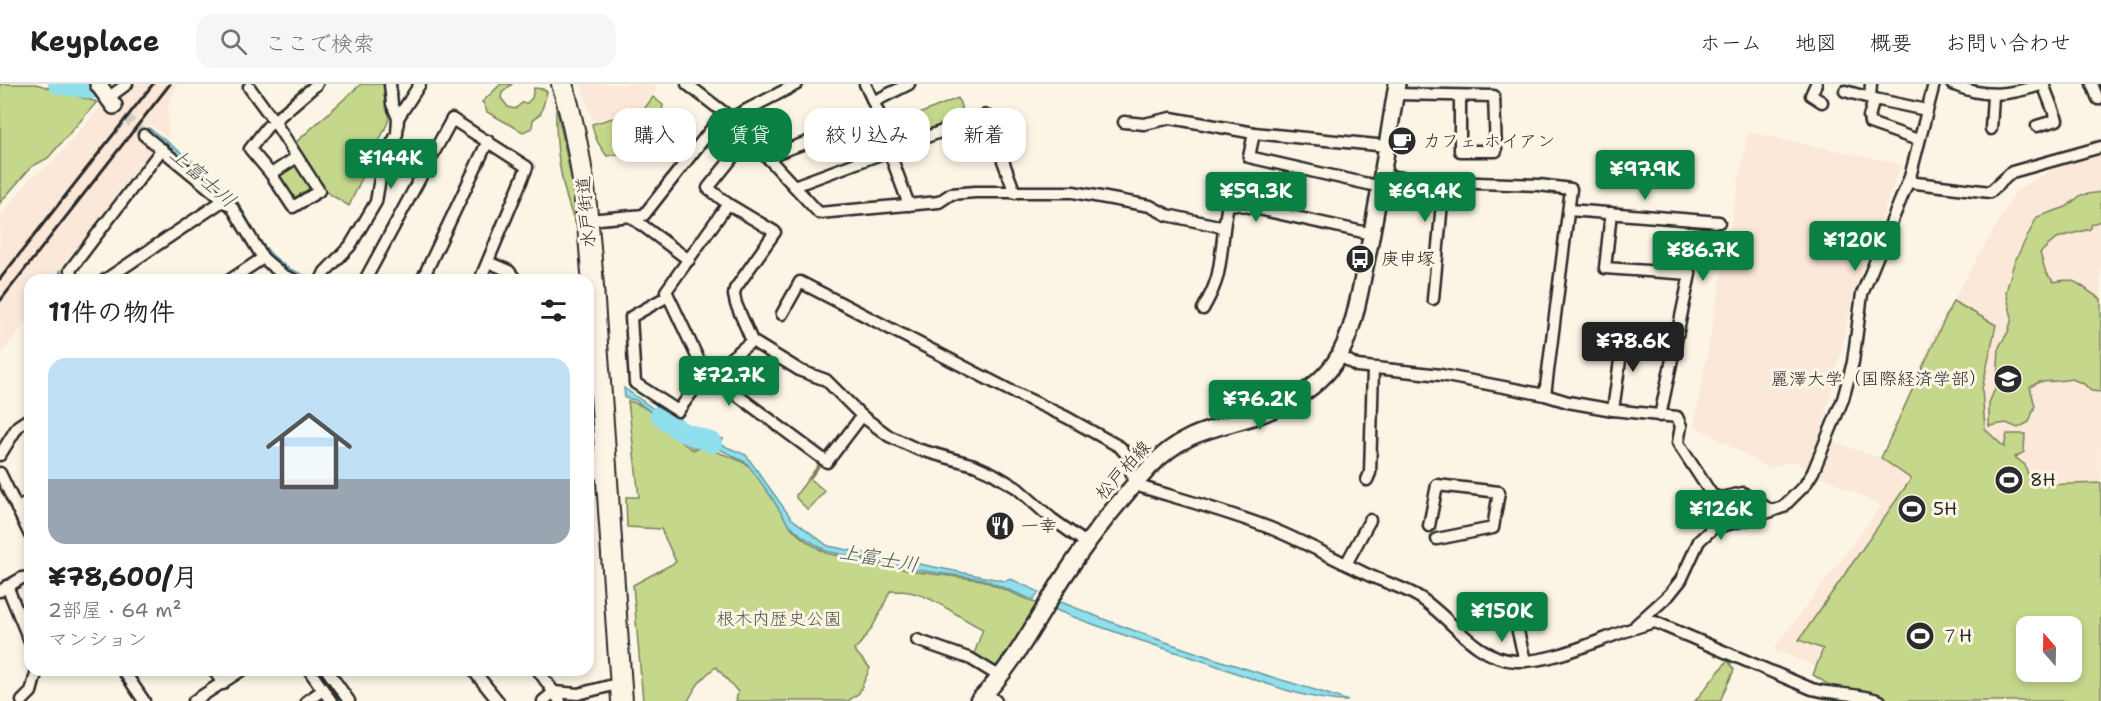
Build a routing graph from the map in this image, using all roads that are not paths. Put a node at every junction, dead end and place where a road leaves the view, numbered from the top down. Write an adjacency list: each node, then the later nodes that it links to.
1 (98, 84): 24 (main road)
2 (127, 84): 24 (street)
3 (317, 84): 32 (street)
4 (390, 84): 30 (street)
5 (420, 84): 30 (street)
6 (562, 84): 62 (highway, 水戸街道)
7 (687, 84): 27 (street)
8 (797, 84): 28 (street)
9 (865, 84): 25 (street)
10 (909, 84): 25 (street)
11 (1816, 84): 26 (street)
12 (1871, 84): 22 (street)
13 (1934, 84): 29 (street)
14 (1952, 84): 20 (street)
15 (2044, 84): 20 (street); 33 (street)
16 (2092, 84): 23 (street)
17 (249, 87): 32 (street)
18 (1396, 89): 21 (street); 41 (main road, 松戸柏線)
19 (1845, 92): 22 (street)
20 (1992, 95): 34 (street)
21 (1460, 96): 21 (street)
22 (1872, 98): 29 (street); 39 (street)
23 (2098, 99)
24 (111, 102)
25 (873, 102): 43 (street)
26 (1822, 102)
27 (717, 108)
28 (744, 108)
29 (1926, 110): 39 (street)
30 (398, 118): 73 (street)
31 (1124, 122): 35 (street)
32 (271, 124): 45 (street); 50 (street)
33 (2037, 126)
34 (1991, 129)
35 (1254, 133): 41 (street); 51 (street)
36 (144, 135): 44 (street)
37 (930, 136): 55 (street)
38 (708, 139): 61 (street)
39 (1918, 140): 53 (street)
40 (488, 141): 68 (street); 74 (street); 75 (street)
41 (1387, 146): 51 (main road, 松戸柏線)
42 (2101, 147): 53 (street)
43 (792, 148)
44 (167, 149): 56 (street); 69 (street)
45 (297, 158): 50 (street); 50 (street)
46 (728, 162): 57 (street)
47 (771, 162): 54 (street)
48 (859, 162): 54 (street)
49 (893, 162): 58 (street)
50 (271, 174)
51 (1382, 182): 52 (street); 65 (main road, 松戸柏線)
52 (1444, 182): 59 (street); 80 (street)
53 (1908, 182): 102 (street)
54 (794, 186): 58 (street)
55 (1015, 193): 58 (street); 64 (street)
56 (224, 200): 66 (street); 70 (street)
57 (728, 204): 67 (street); 83 (street)
58 (909, 205)
59 (1569, 210): 60 (street); 89 (street)
60 (1611, 213): 63 (street); 84 (street)
61 (631, 217): 62 (street); 67 (street)
62 (588, 220): 78 (highway, 水戸街道)
63 (1719, 222)
64 (1223, 226): 65 (street); 81 (street)
65 (1372, 234): 85 (main road, 松戸柏線)
66 (263, 258): 71 (street); 72 (street)
67 (689, 260): 79 (street)
68 (488, 262): 76 (street); 77 (street)
69 (71, 274)
70 (114, 274)
71 (239, 274)
72 (282, 274)
73 (324, 274)
74 (368, 274)
75 (425, 274)
76 (483, 274)
77 (511, 274)
78 (590, 274)
79 (668, 296): 88 (street); 88 (street)
80 (1432, 299)
81 (1203, 309)
82 (782, 314): 99 (street)
83 (752, 341): 88 (street); 92 (street)
84 (1676, 342): 91 (street); 93 (street)
85 (1339, 355): 86 (street); 99 (main road, 松戸柏線)
86 (1373, 368): 89 (street); 98 (street)
87 (594, 373): 90 (highway, 水戸街道)
88 (708, 374): 92 (street)
89 (1545, 395): 91 (street)
90 (595, 399): 97 (highway, 水戸街道)
91 (1613, 410): 93 (street)
92 (862, 416): 107 (street)
93 (1660, 416): 102 (street)
94 (24, 422): 95 (street)
95 (0, 454)
96 (0, 473): 101 (street)
97 (597, 474): 127 (highway, 水戸街道)
98 (1367, 480)
99 (1135, 485): 107 (main road, 松戸柏線); 108 (street)
100 (24, 504): 101 (street)
101 (17, 509): 104 (street)
102 (1772, 511): 112 (street)
103 (1370, 520): 108 (street)
104 (24, 523)
105 (1429, 526): 106 (street)
106 (1437, 539)
107 (1086, 543): 124 (main road, 松戸柏線)
108 (1346, 564): 115 (street)
109 (24, 578): 110 (street)
110 (4, 588): 113 (street)
111 (1515, 619): 115 (street)
112 (1634, 627): 115 (street); 138 (street)
113 (24, 630)
114 (917, 640): 124 (street)
115 (1525, 661)
116 (35, 676): 130 (street)
117 (127, 676): 131 (street)
118 (218, 676): 125 (street)
119 (234, 676): 125 (street)
120 (313, 676): 126 (street)
121 (331, 676): 135 (street)
122 (478, 676): 136 (street)
123 (542, 676): 128 (street)
124 (999, 676): 129 (main road, 松戸柏線)
125 (223, 684): 132 (street)
126 (323, 690): 133 (street); 134 (street)
127 (622, 692): 128 (street)
128 (557, 696): 137 (street)
129 (986, 698)
130 (22, 701)
131 (144, 701)
132 (194, 701)
133 (307, 701)
134 (331, 701)
135 (349, 701)
136 (498, 701)
137 (543, 701)
138 (1880, 701)

